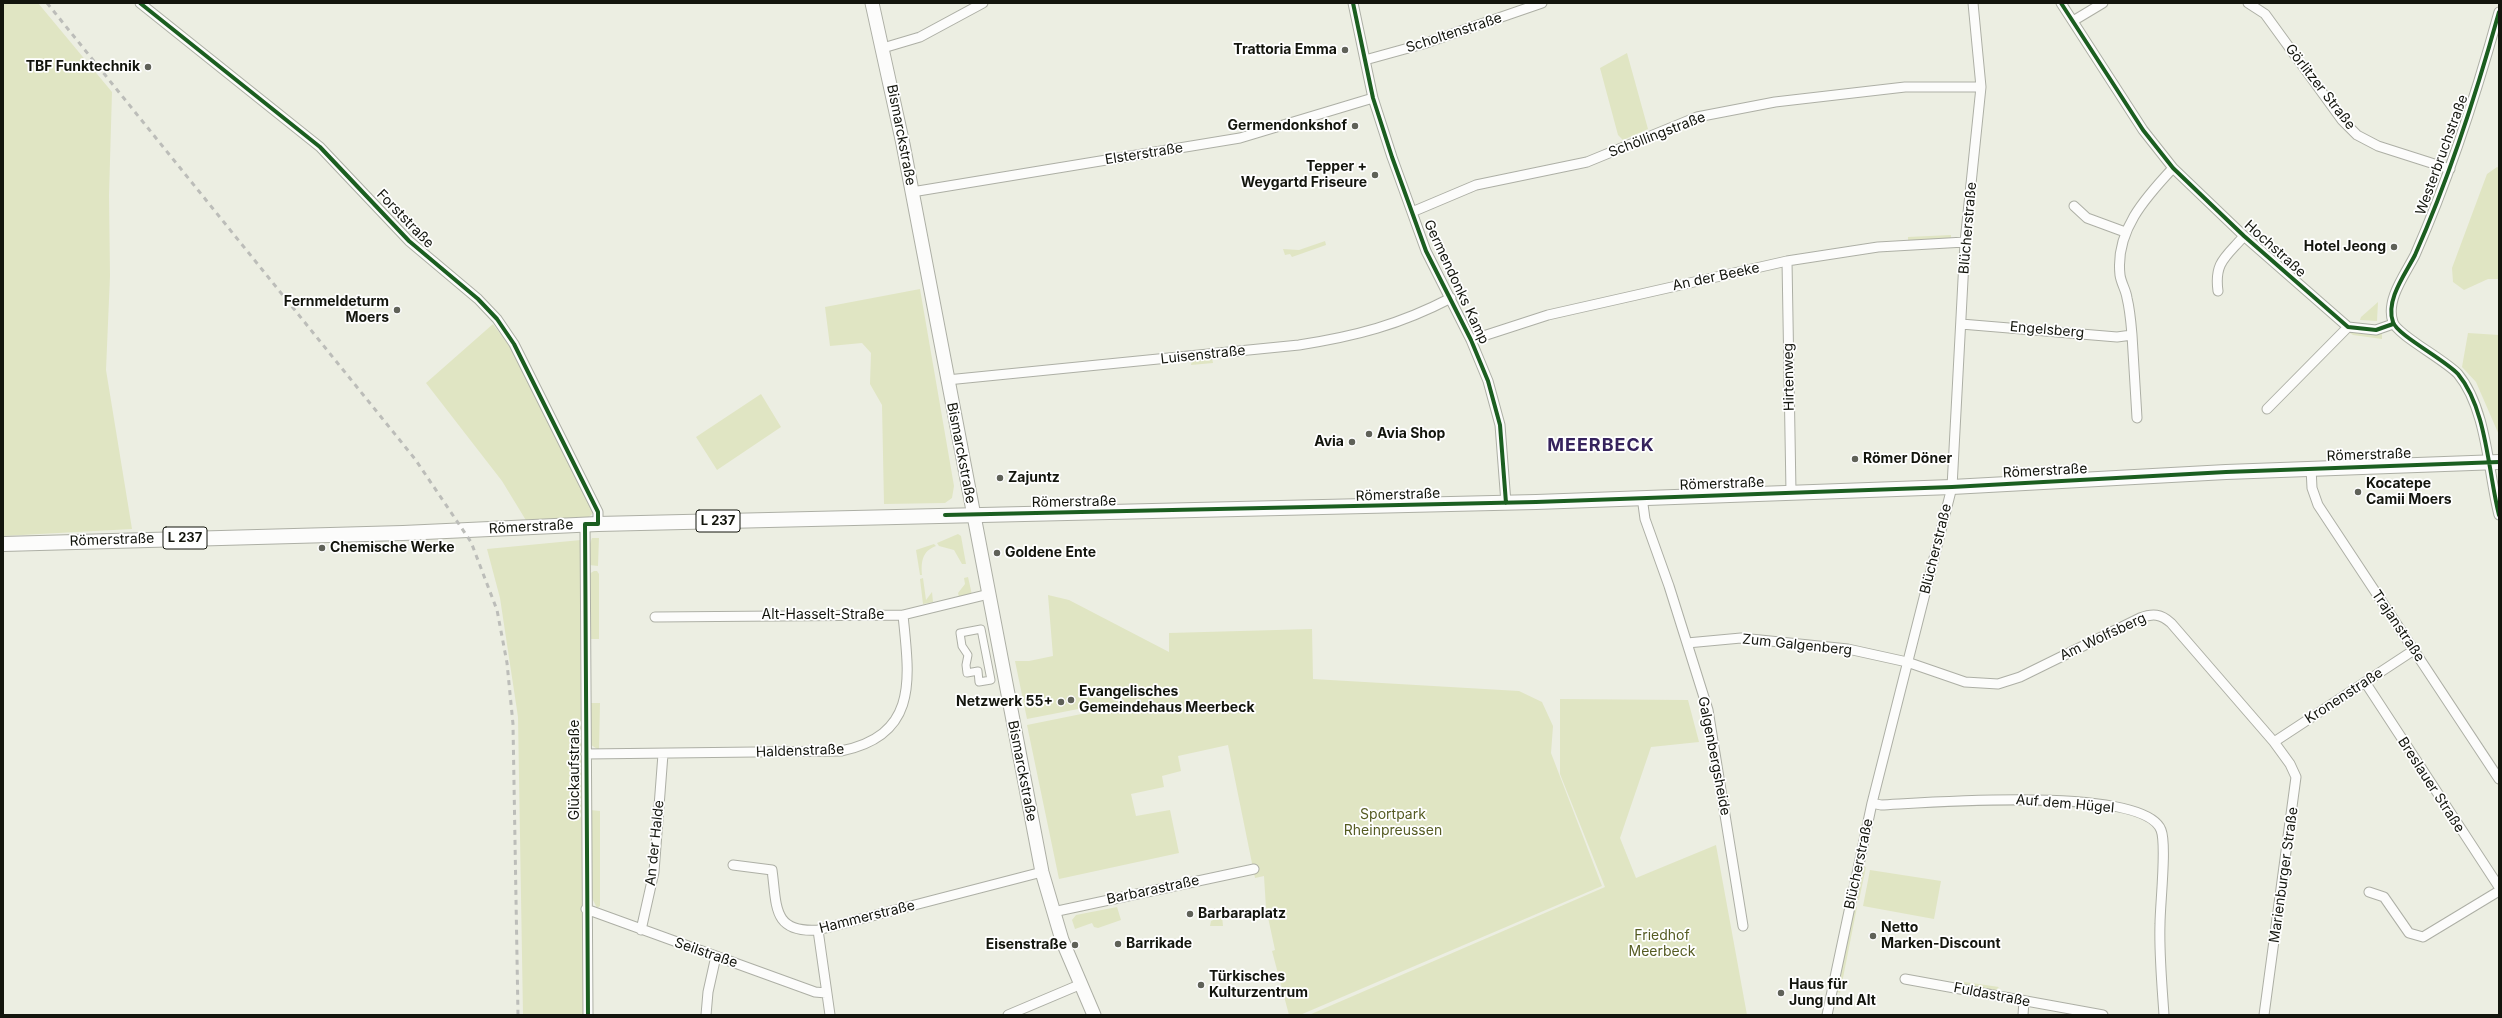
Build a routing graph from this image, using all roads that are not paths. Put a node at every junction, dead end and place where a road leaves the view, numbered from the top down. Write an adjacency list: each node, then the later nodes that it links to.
1 (140, 3): 44 (street, Forststraße)
2 (872, 3): 13 (main road, Bismarckstraße)
3 (983, 3): 13 (street)
4 (1353, 3): 14 (street, Germendonks Kamp)
5 (1542, 3): 10 (street, Scholtenstraße)
6 (1973, 3): 15 (street, Blücherstraße)
7 (2061, 3): 12 (street, Hochstraße)
8 (2103, 3): 12 (street)
9 (2248, 3): 18 (street, Görlitzer Straße)
10 (1522, 7): 14 (street, Scholtenstraße)
11 (2499, 12): 18 (street, Westerbruchstraße)
12 (2073, 21): 17 (street, Hochstraße)
13 (884, 48): 19 (main road, Bismarckstraße)
14 (1366, 60): 16 (street, Germendonks Kamp)
15 (1981, 87): 21 (street, Schöllingstraße); 24 (street, Blücherstraße)
16 (1373, 98): 19 (street, Elsterstraße); 21 (street, Germendonks Kamp)
17 (2173, 168): 22 (street); 23 (street, Hochstraße)
18 (2450, 169): 29 (street, Westerbruchstraße)
19 (912, 192): 33 (main road, Bismarckstraße)
20 (2074, 206): 22 (street)
21 (1412, 212): 27 (street, Germendonks Kamp)
22 (2125, 232): 31 (street)
23 (2244, 236): 26 (street, Hochstraße); 30 (street, Hochstraße)
24 (1965, 242): 25 (street, An der Beeke); 28 (street, Blücherstraße)
25 (1788, 261): 32 (street, An der Beeke); 39 (street, Hirtenweg)
26 (2218, 291)
27 (1451, 298): 32 (street, Germendonks Kamp); 33 (street, Luisenstraße)
28 (1961, 324): 31 (street, Engelsberg); 38 (street, Blücherstraße)
29 (2393, 324): 30 (street); 36 (street)
30 (2348, 327): 34 (street)
31 (2132, 335): 35 (street)
32 (1471, 340): 41 (street, Germendonks Kamp)
33 (948, 380): 42 (main road, Bismarckstraße)
34 (2267, 409)
35 (2137, 418)
36 (2494, 462): 37 (main road, Römerstraße / L 237); 43 (street)
37 (2311, 468): 38 (main road, Römerstraße / L 237); 50 (street, Trajanstraße)
38 (1952, 487): 39 (main road, Römerstraße / L 237); 51 (street, Blücherstraße)
39 (1791, 492): 40 (main road, Römerstraße / L 237)
40 (1642, 497): 41 (main road, Römerstraße / L 237); 49 (street, Galgenbergsheide)
41 (1506, 503): 42 (main road, Römerstraße / L 237)
42 (973, 514): 44 (main road, Römerstraße / L 237); 46 (main road, Bismarckstraße)
43 (2499, 515)
44 (591, 524): 45 (main road, Römerstraße / L 237); 55 (street, Glückaufstraße)
45 (3, 544)
46 (989, 594): 47 (street, Alt-Hasselt-Straße); 61 (main road, Bismarckstraße)
47 (903, 615): 48 (street, Alt-Hasselt-Straße); 56 (street, Haldenstraße)
48 (655, 617)
49 (1687, 643): 51 (street, Zum Galgenberg); 67 (street, Galgenbergsheide)
50 (2414, 650): 53 (street, Kronenstraße); 57 (street, Trajanstraße)
51 (1907, 662): 54 (street, Am Wolfsberg); 58 (street, Blücherstraße)
52 (991, 680): 52 (street)
53 (2364, 682): 54 (street, Kronenstraße); 62 (street, Breslauer Straße)
54 (2274, 742): 84 (street, Marienburger Straße)
55 (586, 754): 56 (street, Haldenstraße); 65 (street, Glückaufstraße)
56 (663, 754): 68 (street, An der Halde)
57 (2499, 778)
58 (1872, 803): 80 (street, Blücherstraße); 83 (street, Auf dem Hügel)
59 (733, 865): 69 (street, Hammerstraße)
60 (1254, 869): 66 (street, Barbarastraße)
61 (1042, 872): 66 (main road, Bismarckstraße); 69 (street, Hammerstraße)
62 (2499, 887)
63 (2499, 891): 64 (street)
64 (2368, 892)
65 (586, 909): 68 (street, Seilstraße); 75 (street, Glückaufstraße)
66 (1053, 912): 72 (main road, Bismarckstraße)
67 (1743, 926)
68 (641, 930): 70 (street, Seilstraße)
69 (818, 930): 73 (street)
70 (716, 956): 73 (street, Seilstraße); 76 (street)
71 (1905, 979): 74 (street, Fuldastraße)
72 (1079, 984): 78 (street); 79 (main road, Bismarckstraße)
73 (826, 993): 77 (street)
74 (2024, 1001): 81 (street); 82 (street, Fuldastraße)
75 (588, 1015)
76 (706, 1015)
77 (830, 1015)
78 (1008, 1015)
79 (1094, 1015)
80 (1827, 1015)
81 (2023, 1015)
82 (2103, 1015)
83 (2164, 1015)
84 (2264, 1015)

